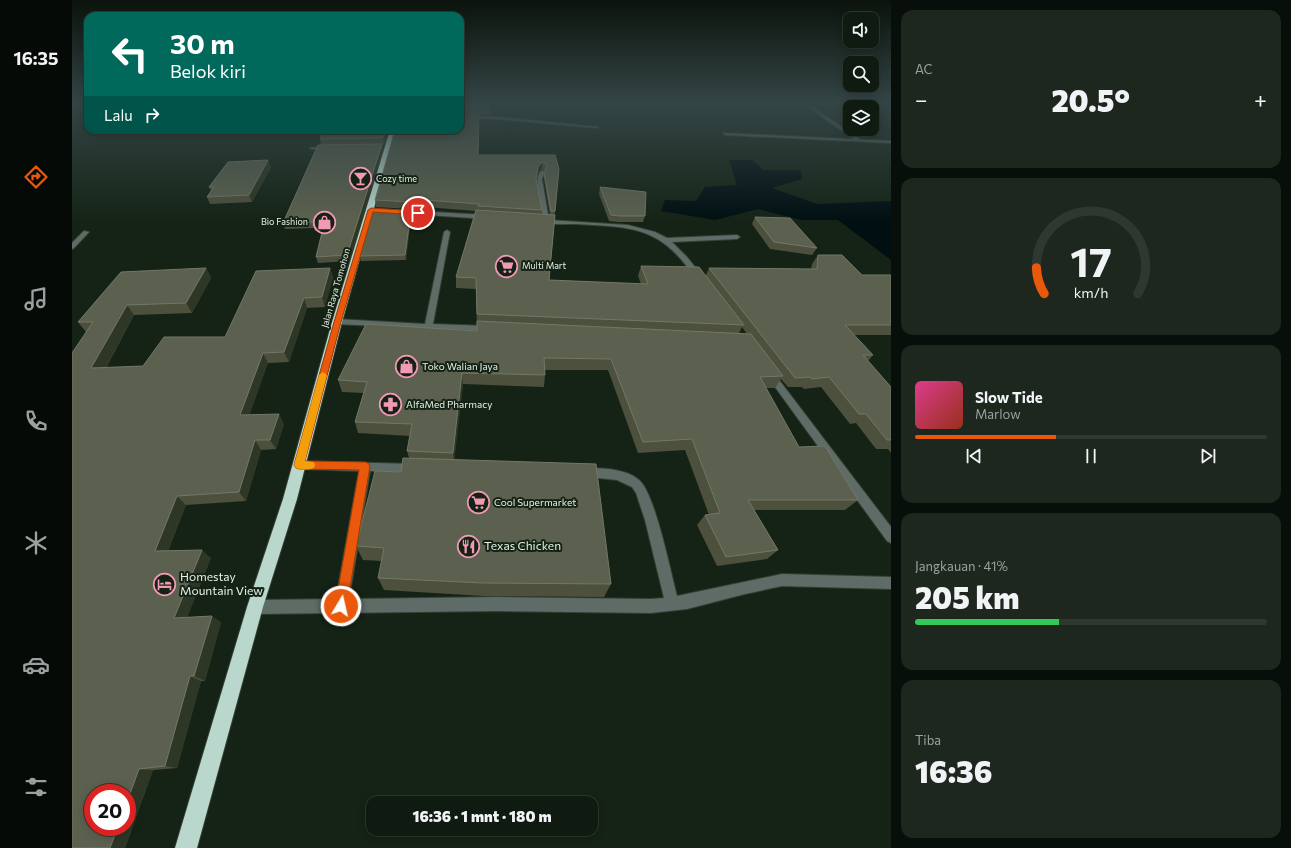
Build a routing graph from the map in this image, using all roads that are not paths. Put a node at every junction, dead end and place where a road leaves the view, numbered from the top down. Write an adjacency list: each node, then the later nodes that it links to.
1 (387, 143): 5 (highway, Jalan Raya Tomohon)
2 (335, 147): 3 (street)
3 (312, 148)
4 (542, 172): 8 (street)
5 (379, 210): 6 (street); 15 (highway, Jalan Raya Tomohon)
6 (498, 218)
7 (530, 220): 8 (street)
8 (546, 221): 12 (street)
9 (86, 232): 13 (street)
10 (447, 232): 16 (street)
11 (737, 237): 12 (street)
12 (664, 240): 14 (street)
13 (72, 247)
14 (705, 285)
15 (337, 322): 16 (street); 19 (highway, Jalan Raya Tomohon)
16 (429, 326): 17 (street)
17 (500, 329)
18 (764, 366): 23 (street)
19 (299, 465): 20 (street); 27 (highway, Jalan Raya Tomohon)
20 (365, 466): 21 (street); 26 (street)
21 (428, 468)
22 (571, 472): 25 (street)
23 (891, 537)
24 (891, 583): 25 (street)
25 (672, 604): 26 (street)
26 (341, 606): 27 (street)
27 (255, 607): 28 (highway, Jalan Raya Tomohon)
28 (186, 848)

